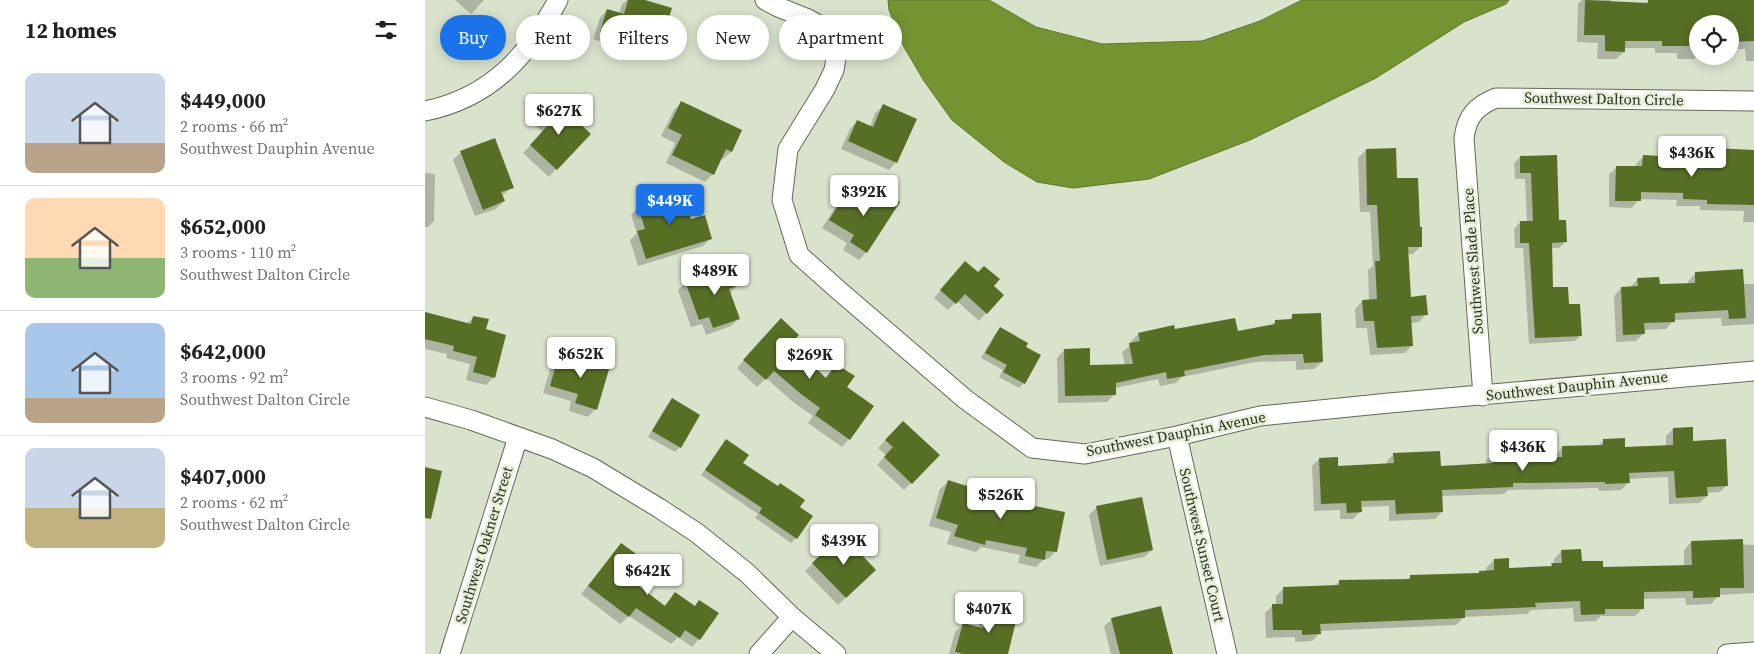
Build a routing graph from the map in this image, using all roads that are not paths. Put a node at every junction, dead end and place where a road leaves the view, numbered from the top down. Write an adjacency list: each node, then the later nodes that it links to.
1 (559, 0): 4 (street)
2 (765, 0): 9 (street, Southwest Dauphin Avenue)
3 (1754, 101): 5 (street, Southwest Dalton Circle)
4 (425, 111)
5 (1465, 126): 7 (street, Southwest Slade Place)
6 (1754, 371): 7 (street, Southwest Dauphin Avenue)
7 (1483, 396): 9 (street, Southwest Dauphin Avenue)
8 (425, 407): 10 (street)
9 (1177, 436): 16 (street, Southwest Sunset Court)
10 (518, 437): 11 (street); 13 (street, Southwest Oakner Street)
11 (792, 617): 14 (street); 15 (street)
12 (1754, 652): 17 (street)
13 (450, 654)
14 (759, 654)
15 (836, 654)
16 (1227, 654)
17 (1727, 654)

